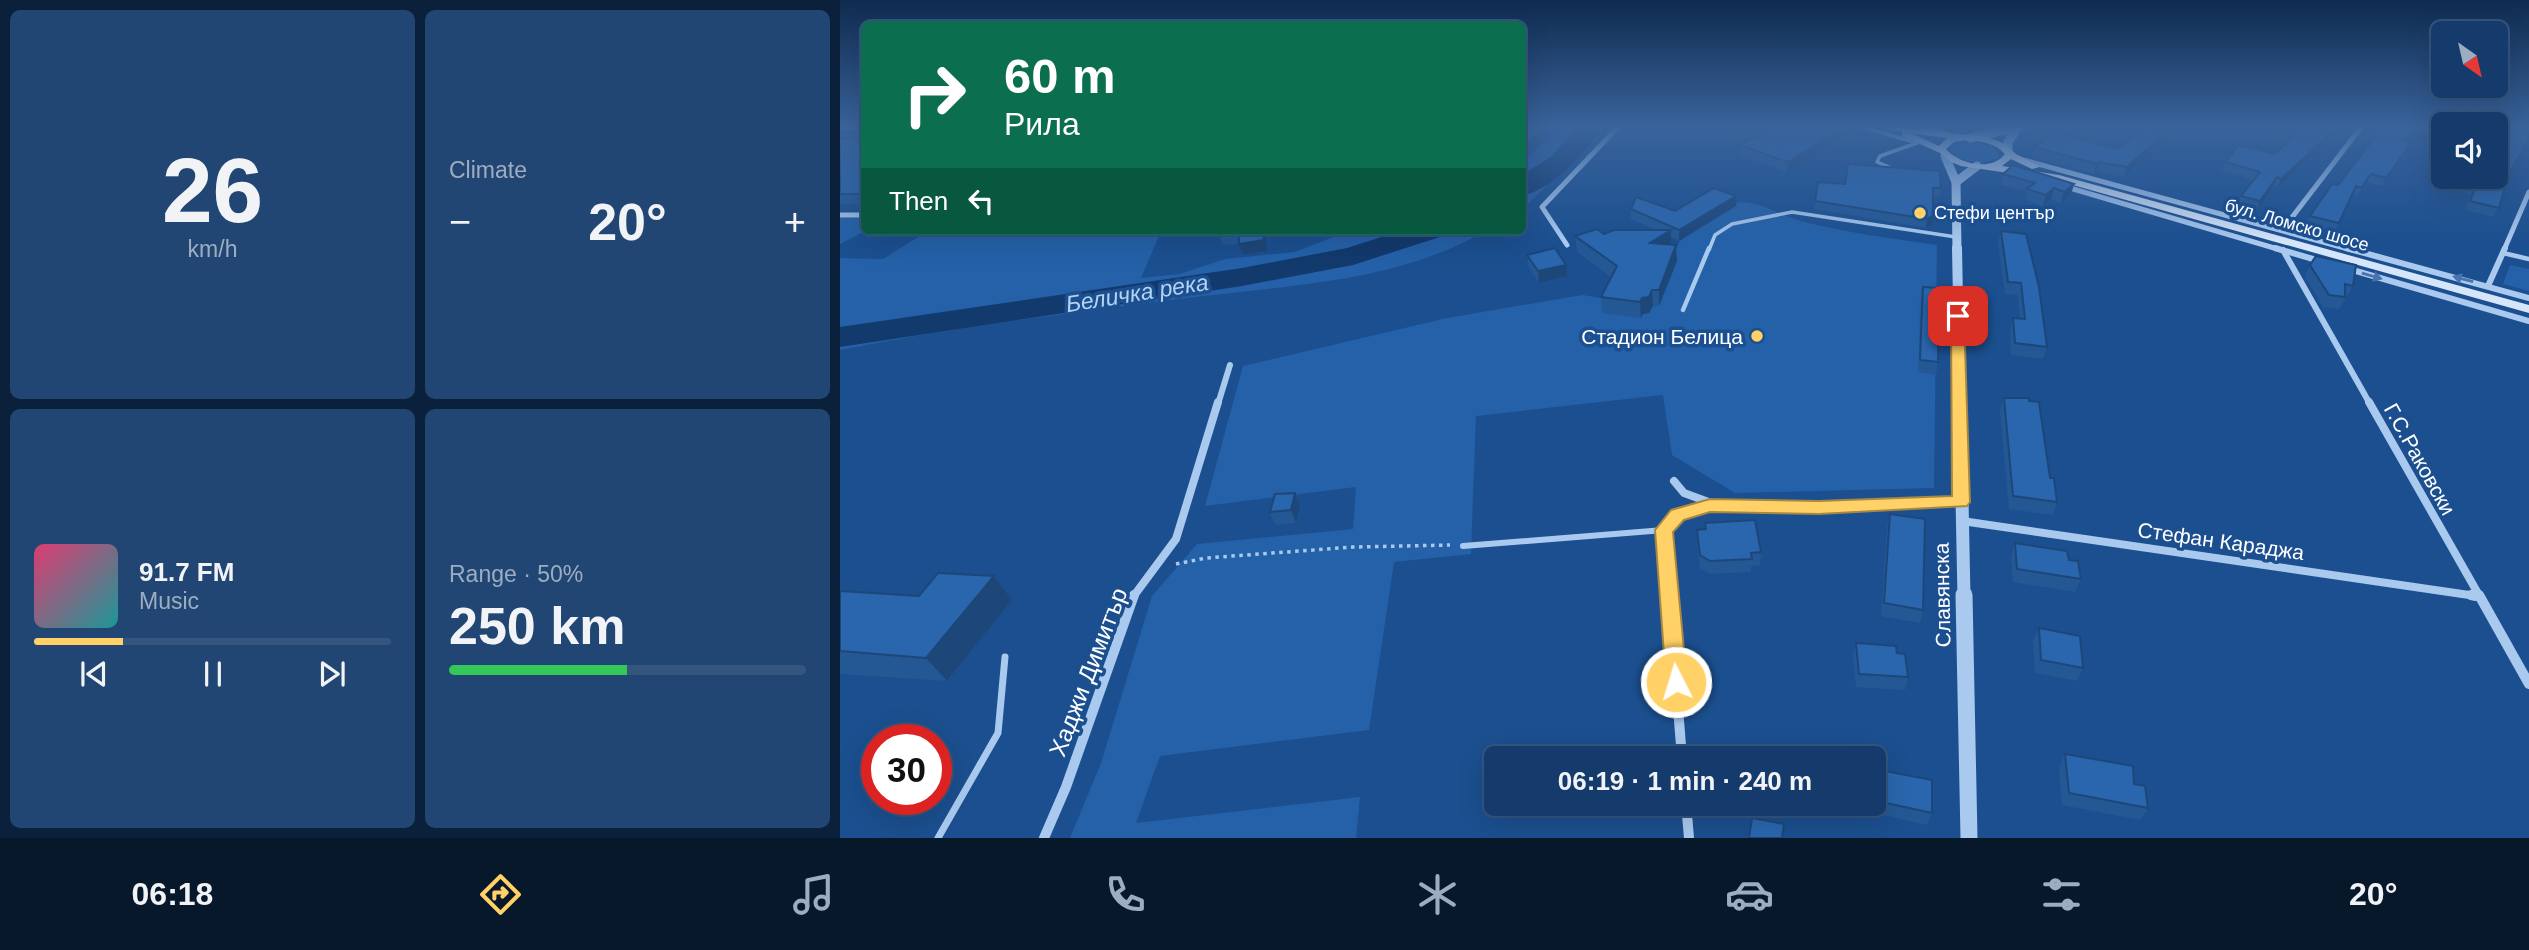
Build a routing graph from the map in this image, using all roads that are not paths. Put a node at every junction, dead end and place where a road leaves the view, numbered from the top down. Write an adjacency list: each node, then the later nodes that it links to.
1 (1582, 165): 19 (street)
2 (1886, 165): 10 (lane)
3 (1949, 165): 12 (street, Славянска)
4 (1986, 165): 8 (main road)
5 (2033, 165): 13 (main road, бул. Ломско шосе)
6 (2050, 165): 17 (street)
7 (2332, 165): 17 (street)
8 (1982, 166): 9 (main road, бул. Ломско шосе); 12 (street)
9 (2002, 168): 13 (main road, бул. Ломско шосе); 20 (street)
10 (1898, 169)
11 (1939, 171): 12 (lane)
12 (1954, 177): 18 (street, Славянска)
13 (2056, 177): 25 (main road, бул. Ломско шосе)
14 (2529, 192): 21 (street)
15 (840, 215): 16 (street)
16 (861, 215)
17 (2283, 229): 23 (street, one-way to 17)
18 (1956, 237): 26 (lane); 30 (street, Славянска)
19 (1567, 245)
20 (2283, 250): 27 (street, one-way to 27); 35 (street, Г.С.Раковски)
21 (2503, 253): 22 (lane); 23 (street)
22 (2529, 259)
23 (2488, 286): 24 (street)
24 (2529, 298)
25 (2529, 309)
26 (1683, 310)
27 (2529, 321)
28 (1230, 365): 41 (street, Хаджи Димитър)
29 (1674, 481): 31 (street)
30 (1961, 502): 31 (street); 32 (street, Славянска)
31 (1718, 506): 33 (street)
32 (1961, 521): 35 (street, Стефан Караджа); 43 (street, Славянска)
33 (1664, 530): 34 (lane); 38 (street)
34 (1463, 546)
35 (2476, 596): 37 (street, Г.С.Раковски)
36 (1005, 657): 40 (lane)
37 (2529, 684)
38 (1681, 746)
39 (1687, 816): 42 (street)
40 (938, 838)
41 (1044, 838)
42 (1689, 838)
43 (1969, 838)

